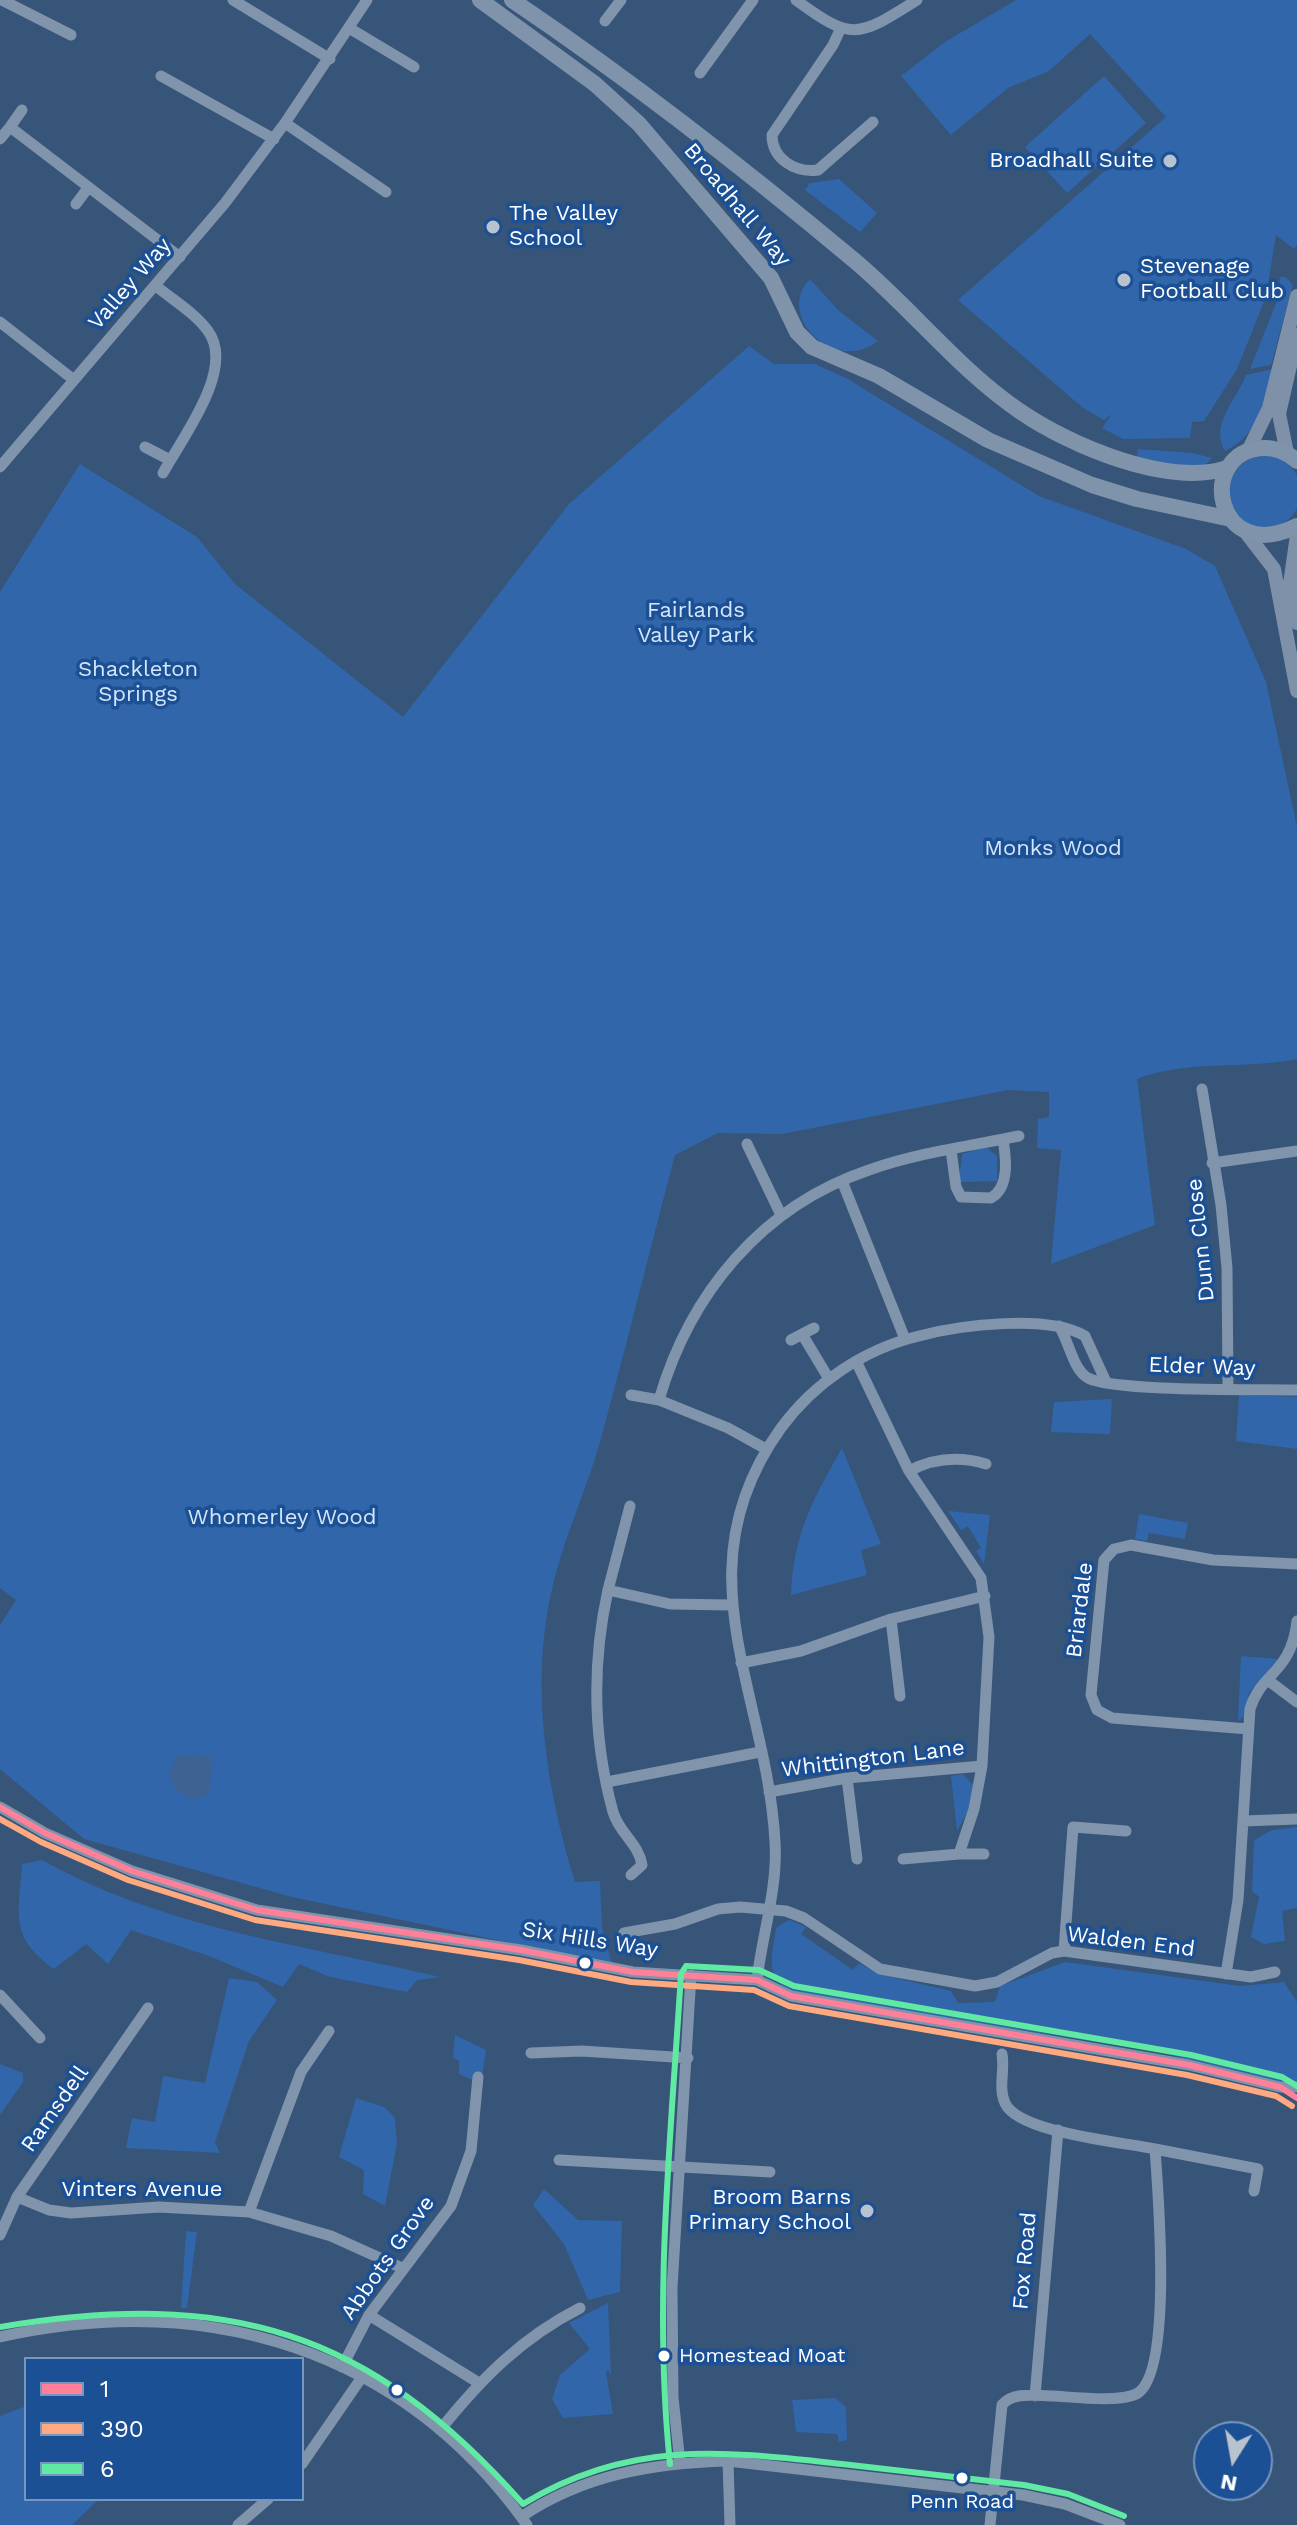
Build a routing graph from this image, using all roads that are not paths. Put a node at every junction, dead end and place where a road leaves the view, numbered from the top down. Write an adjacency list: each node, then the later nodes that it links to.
1 (2, 0): 13 (street)
2 (233, 0): 14 (street)
3 (367, 0): 11 (street, Valley Way)
4 (480, 0): 40 (highway, Broadhall Way)
5 (512, 0): 38 (highway, Broadhall Way)
6 (621, 0): 10 (street)
7 (753, 0): 16 (street)
8 (796, 0): 12 (street)
9 (917, 0): 12 (street)
10 (605, 21)
11 (349, 28): 14 (street, Valley Way); 15 (street)
12 (840, 30): 19 (street)
13 (71, 35)
14 (330, 59): 20 (street, Valley Way)
15 (414, 67)
16 (700, 73)
17 (161, 76): 23 (street)
18 (22, 110): 21 (street)
19 (873, 122)
20 (285, 123): 23 (street, Valley Way); 25 (street)
21 (10, 127): 22 (street); 24 (street)
22 (0, 139)
23 (274, 139): 27 (street, Valley Way)
24 (88, 188): 26 (street); 27 (street)
25 (386, 192)
26 (76, 204)
27 (180, 257): 28 (street, Valley Way)
28 (156, 286): 32 (street, Valley Way); 36 (street)
29 (1297, 296): 34 (main road)
30 (0, 322): 32 (street)
31 (1297, 335): 35 (main road)
32 (74, 380): 37 (street, Valley Way)
33 (145, 447): 36 (street)
34 (1249, 449): 35 (highway); 38 (highway)
35 (1294, 458)
36 (170, 460): 39 (street)
37 (0, 467)
38 (1227, 468): 40 (highway)
39 (163, 473)
40 (1231, 519): 42 (highway)
41 (1297, 526): 42 (highway)
42 (1247, 534): 45 (main road)
43 (1297, 535): 44 (main road)
44 (1297, 623)
45 (1297, 691)
46 (1202, 1089): 52 (street, Dunn Close)
47 (1019, 1136): 48 (street)
48 (1003, 1139): 50 (street); 50 (street)
49 (747, 1144): 54 (street)
50 (951, 1150): 53 (street)
51 (1297, 1151): 52 (street)
52 (1212, 1163): 61 (street, Dunn Close)
53 (842, 1181): 54 (street); 57 (street)
54 (781, 1215): 64 (street)
55 (1059, 1326): 57 (street); 60 (street); 60 (street)
56 (814, 1328): 59 (street)
57 (905, 1339): 58 (street)
58 (856, 1361): 59 (street); 67 (street)
59 (829, 1379): 65 (street)
60 (1106, 1382): 61 (street, Elder Way)
61 (1228, 1388): 62 (street, Elder Way)
62 (1297, 1390)
63 (631, 1395): 64 (street)
64 (659, 1400): 65 (street)
65 (766, 1449): 72 (street)
66 (986, 1464): 67 (street)
67 (909, 1471): 71 (street)
68 (630, 1506): 70 (street)
69 (1297, 1564): 79 (street, Briardale)
70 (608, 1590): 72 (street); 83 (street)
71 (985, 1596): 73 (street); 81 (street)
72 (730, 1605): 75 (street)
73 (891, 1619): 75 (street); 77 (street)
74 (1297, 1621): 76 (street)
75 (741, 1663): 80 (street)
76 (1269, 1681): 78 (street); 79 (street)
77 (900, 1696)
78 (1297, 1702)
79 (1248, 1729): 87 (street)
80 (760, 1752): 83 (street); 84 (street)
81 (982, 1766): 82 (street, Whittington Lane); 89 (street)
82 (847, 1778): 84 (street, Whittington Lane); 91 (street)
83 (607, 1782): 93 (street)
84 (769, 1792): 94 (street)
85 (0, 1807): 99 (street, Six Hills Way)
86 (1297, 1819): 87 (street)
87 (1244, 1821): 98 (street)
88 (1126, 1831): 96 (street)
89 (959, 1854): 90 (street); 92 (street)
90 (984, 1854)
91 (857, 1859)
92 (903, 1859)
93 (631, 1875)
94 (768, 1910): 95 (street, Walden End); 96 (street, Walden End); 100 (street)
95 (624, 1933)
96 (1064, 1951): 98 (street, Walden End)
97 (1275, 1972): 98 (street, Walden End)
98 (1226, 1974)
99 (691, 1975): 100 (street, Six Hills Way); 107 (street)
100 (757, 1980): 109 (street, Six Hills Way)
101 (0, 1995): 104 (street)
102 (148, 2008): 118 (street, Ramsdell)
103 (329, 2031): 119 (street)
104 (40, 2038)
105 (531, 2053): 107 (street)
106 (1002, 2054): 112 (street)
107 (688, 2058): 115 (street)
108 (478, 2077): 121 (street, Abbots Grove)
109 (1280, 2087): 110 (street, Six Hills Way); 111 (street, Six Hills Way)
110 (1297, 2087)
111 (1297, 2098)
112 (1058, 2130): 113 (street); 128 (street, Fox Road)
113 (1155, 2149): 117 (street); 128 (street)
114 (559, 2160): 115 (street)
115 (679, 2166): 116 (street); 132 (street)
116 (770, 2172)
117 (1254, 2191)
118 (17, 2197): 119 (street, Vinters Avenue); 120 (street, Ramsdell)
119 (249, 2212): 121 (street, Vinters Avenue)
120 (0, 2235)
121 (402, 2268): 123 (street, Abbots Grove)
122 (580, 2308): 127 (street)
123 (369, 2315): 125 (street, Abbots Grove); 127 (street)
124 (0, 2336): 125 (street)
125 (342, 2367): 126 (street)
126 (362, 2377): 129 (street); 130 (street)
127 (479, 2383): 129 (street)
128 (1035, 2396): 133 (street)
129 (440, 2430): 135 (street)
130 (304, 2461)
131 (728, 2461): 132 (street); 133 (street); 137 (street)
132 (680, 2463): 135 (street)
133 (993, 2491): 138 (street); 139 (street)
134 (266, 2501): 136 (street)
135 (524, 2521)
136 (239, 2525)
137 (730, 2525)
138 (990, 2525)
139 (1119, 2525)

